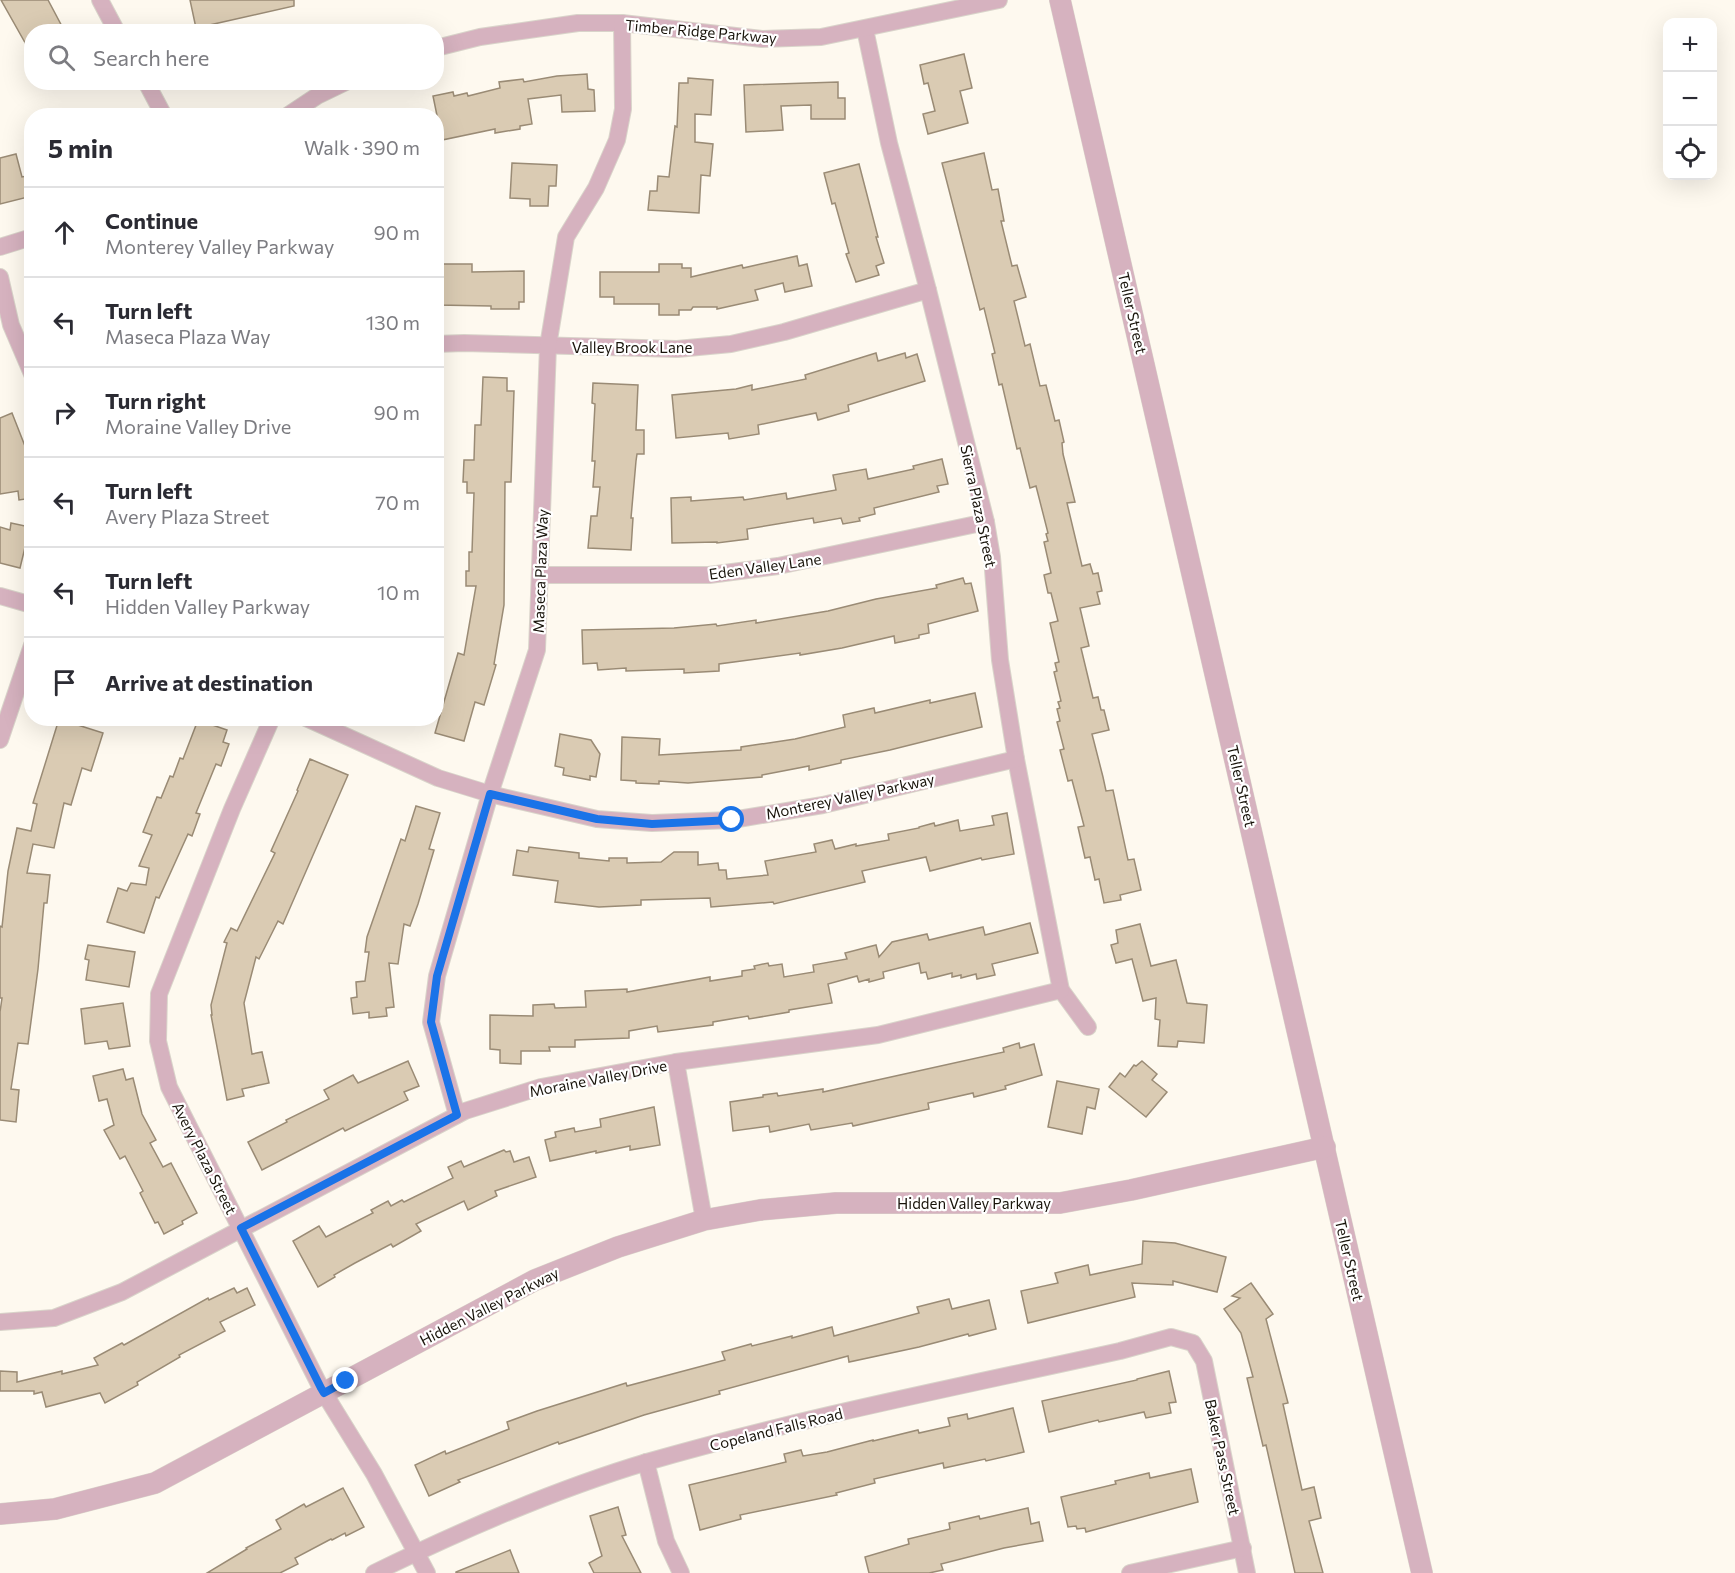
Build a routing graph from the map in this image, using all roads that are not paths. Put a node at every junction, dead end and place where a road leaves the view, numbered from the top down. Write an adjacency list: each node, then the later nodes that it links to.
1 (100, 0): 5 (street)
2 (999, 0): 6 (street, Timber Ridge Parkway)
3 (1060, 0): 33 (street, Teller Street)
4 (622, 23): 6 (street, Timber Ridge Parkway); 7 (street, Timber Ridge Parkway); 17 (street, Maseca Plaza Way)
5 (113, 24)
6 (865, 29): 15 (street, Sierra Plaza Street)
7 (444, 46)
8 (150, 90): 10 (street)
9 (329, 90): 11 (street)
10 (160, 108)
11 (299, 108)
12 (24, 240): 13 (street)
13 (0, 247)
14 (0, 277): 18 (street)
15 (928, 291): 17 (street, Valley Brook Lane); 19 (street, Sierra Plaza Street)
16 (444, 344): 17 (street, Valley Brook Lane)
17 (548, 346): 20 (street, Maseca Plaza Way)
18 (24, 355)
19 (986, 522): 20 (street, Eden Valley Lane); 27 (street, Sierra Plaza Street)
20 (540, 575): 28 (street, Maseca Plaza Way)
21 (0, 596): 22 (street)
22 (24, 603)
23 (24, 669): 26 (street)
24 (269, 726): 35 (street, Avery Plaza Street)
25 (324, 726): 28 (street, Monterey Valley Parkway)
26 (0, 740)
27 (1016, 759): 28 (street, Monterey Valley Parkway); 29 (street, Sierra Plaza Street)
28 (490, 794): 32 (street, Maseca Plaza Way)
29 (1061, 990): 30 (street); 31 (street, Moraine Valley Drive)
30 (1088, 1027)
31 (676, 1062): 32 (street, Moraine Valley Drive); 34 (street)
32 (457, 1115): 35 (street, Moraine Valley Drive)
33 (1325, 1147): 34 (street, Hidden Valley Parkway); 48 (street, Teller Street)
34 (704, 1220): 38 (street, Hidden Valley Parkway)
35 (241, 1228): 36 (street, Moraine Valley Drive); 38 (street, Avery Plaza Street)
36 (0, 1322)
37 (1193, 1343): 39 (street, Copeland Falls Road); 41 (street, Baker Pass Street)
38 (324, 1393): 40 (street, Hidden Valley Parkway); 42 (street, Avery Plaza Street)
39 (646, 1462): 42 (street, Copeland Falls Road); 45 (street)
40 (0, 1514)
41 (1243, 1548): 46 (street); 47 (street, Baker Pass Street)
42 (416, 1552): 43 (street, Copeland Falls Road); 44 (street, Avery Plaza Street)
43 (374, 1573)
44 (427, 1573)
45 (681, 1573)
46 (1130, 1573)
47 (1247, 1573)
48 (1422, 1573)

